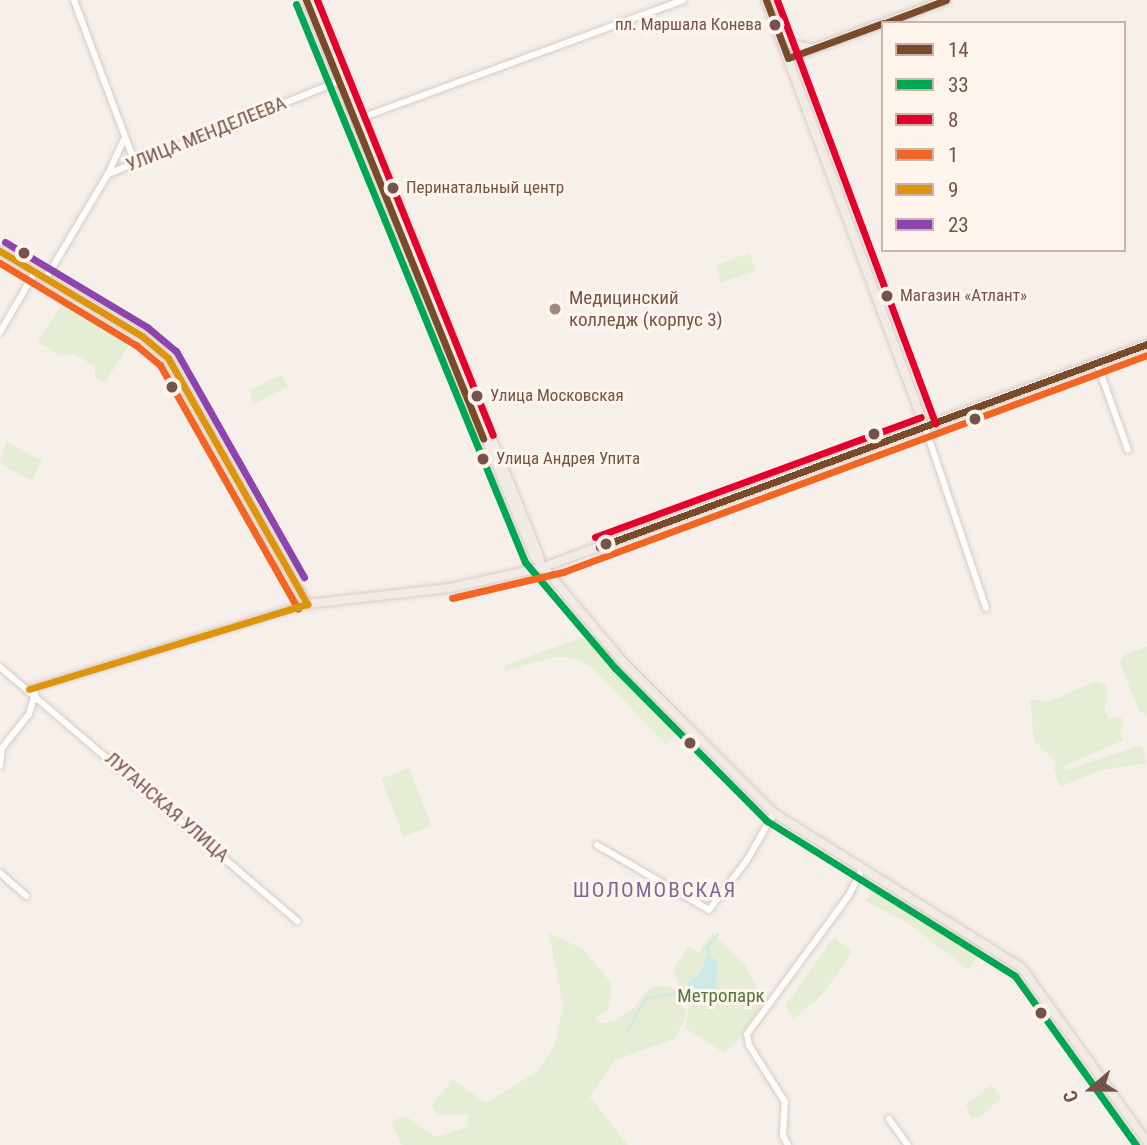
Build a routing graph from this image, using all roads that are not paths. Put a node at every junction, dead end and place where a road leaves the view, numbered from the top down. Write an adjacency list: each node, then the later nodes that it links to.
1 (74, 0): 14 (street)
2 (306, 0): 12 (main road)
3 (314, 0): 12 (main road)
4 (683, 0): 13 (street)
5 (766, 0): 9 (main road)
6 (946, 0): 7 (main road)
7 (888, 21)
8 (881, 24): 10 (main road)
9 (776, 27): 10 (main road); 11 (main road)
10 (816, 47): 11 (main road)
11 (788, 58): 23 (main road)
12 (342, 80): 13 (main road); 15 (street, УЛИЦА МЕНДЕЛЕЕВА)
13 (358, 119): 25 (main road)
14 (125, 137): 15 (street); 16 (street)
15 (135, 163): 16 (street, УЛИЦА МЕНДЕЛЕЕВА)
16 (108, 174): 19 (street, УЛИЦА МЕНДЕЛЕЕВА)
17 (0, 251): 18 (main road)
18 (35, 272): 19 (main road); 20 (street)
19 (46, 278): 26 (main road)
20 (0, 332)
21 (1147, 344): 22 (main road)
22 (1097, 363): 23 (main road); 24 (street)
23 (925, 426): 25 (main road); 27 (street)
24 (1128, 450)
25 (544, 567): 26 (main road); 33 (main road)
26 (307, 604): 29 (street)
27 (986, 608)
28 (0, 667): 30 (street, ЛУГАНСКАЯ УЛИЦА)
29 (37, 686): 30 (street); 31 (street)
30 (29, 689): 31 (street, ЛУГАНСКАЯ УЛИЦА)
31 (35, 695): 32 (street); 38 (street, ЛУГАНСКАЯ УЛИЦА)
32 (0, 766)
33 (774, 813): 34 (street); 35 (main road)
34 (597, 845)
35 (862, 870): 40 (main road); 41 (street)
36 (0, 873): 37 (street)
37 (26, 896)
38 (297, 921)
39 (890, 1119): 42 (street)
40 (1147, 1142)
41 (788, 1145)
42 (908, 1145)

